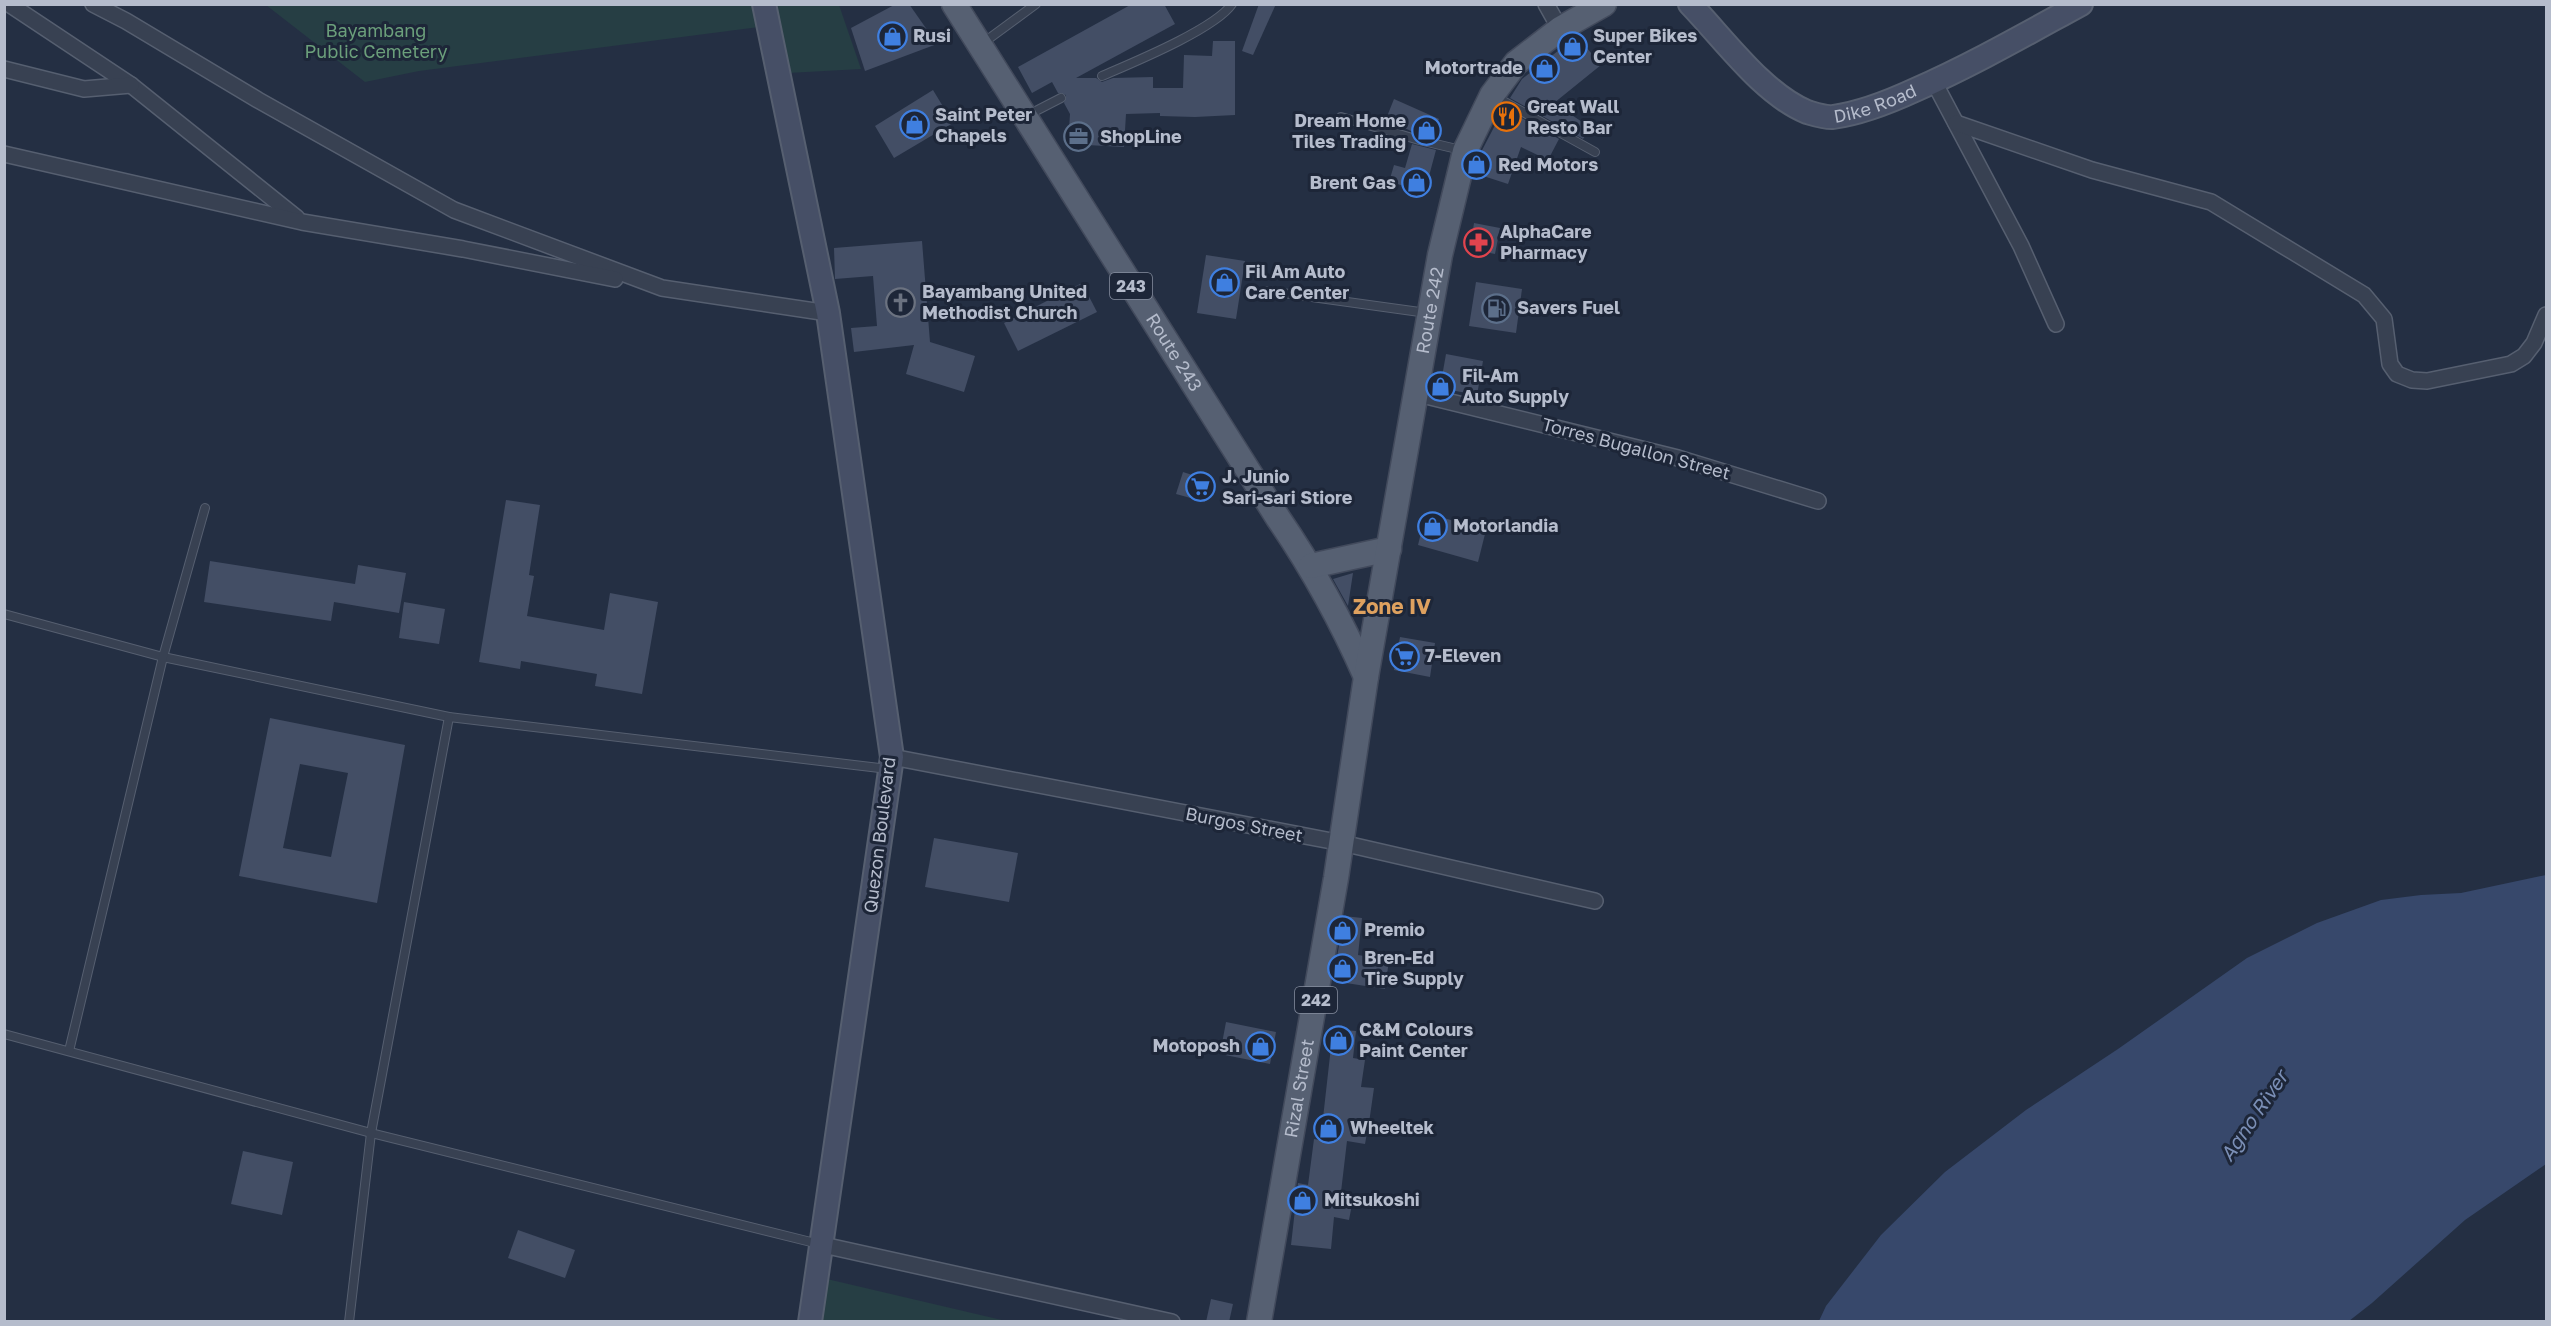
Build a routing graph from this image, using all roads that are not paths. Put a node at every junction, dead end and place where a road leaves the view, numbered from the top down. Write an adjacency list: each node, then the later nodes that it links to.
1 (9, 4): 16 (street)
2 (93, 4): 26 (street)
3 (764, 4): 29 (street, Quezon Boulevard)
4 (954, 4): 12 (main road, Route 243 / 243)
5 (1036, 4): 12 (lane)
6 (1232, 4): 14 (lane)
7 (1546, 4): 11 (street)
8 (1604, 4): 11 (main road, Route 242 / 242)
9 (1690, 4): 15 (street, Dike Road)
10 (2081, 4): 15 (street, Dike Road)
11 (1560, 29): 17 (main road, Route 242 / 242)
12 (979, 46): 19 (main road, Route 243 / 243)
13 (4, 69): 16 (street)
14 (1102, 76)
15 (1934, 82): 21 (street)
16 (131, 85): 25 (street)
17 (1492, 95): 22 (main road, Route 242 / 242); 23 (lane)
18 (1061, 98): 19 (lane)
19 (1024, 117): 36 (main road, Route 243 / 243)
20 (1341, 117): 22 (lane)
21 (1956, 123): 30 (street); 31 (street)
22 (1465, 150): 28 (main road, Route 242 / 242)
23 (1594, 152)
24 (4, 154): 25 (street)
25 (302, 222): 26 (street)
26 (662, 288): 29 (street)
27 (1268, 291): 28 (lane)
28 (1430, 313): 32 (main road, Route 242 / 242)
29 (828, 314): 41 (street, Quezon Boulevard)
30 (2547, 315)
31 (2056, 324)
32 (1418, 394): 33 (street, Torres Bugallon Street); 35 (main road, Route 242 / 242)
33 (1818, 501)
34 (205, 508): 38 (lane)
35 (1389, 549): 36 (main road); 39 (main road, Route 242 / 242)
36 (1311, 566): 39 (main road, Route 243 / 243)
37 (4, 614): 38 (lane)
38 (163, 657): 40 (lane); 45 (lane)
39 (1366, 677): 42 (main road, Rizal Street / 242)
40 (449, 717): 41 (lane); 46 (lane)
41 (891, 763): 42 (street, Burgos Street); 47 (street, Quezon Boulevard)
42 (1342, 843): 43 (street, Burgos Street); 51 (main road, Rizal Street / 242)
43 (1594, 901)
44 (4, 1034): 45 (lane)
45 (69, 1051): 46 (lane)
46 (371, 1133): 47 (lane); 48 (lane)
47 (823, 1245): 49 (street, Quezon Boulevard); 50 (street)
48 (349, 1322)
49 (810, 1322)
50 (1172, 1322)
51 (1259, 1322)

